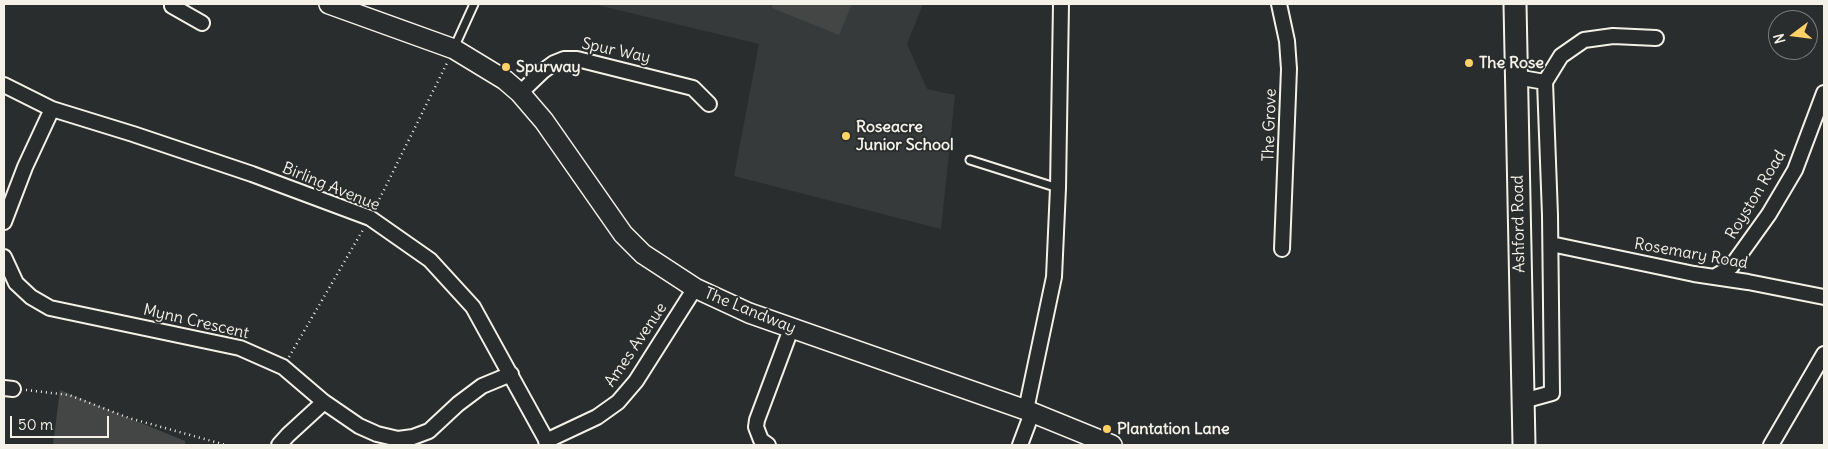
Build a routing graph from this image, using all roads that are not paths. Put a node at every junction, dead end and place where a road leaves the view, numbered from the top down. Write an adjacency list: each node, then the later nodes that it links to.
1 (474, 4): 9 (lane)
2 (1061, 4): 18 (street)
3 (1279, 4): 21 (street, The Grove)
4 (1515, 4): 10 (main road, Ashford Road)
5 (340, 5): 9 (street, The Landway)
6 (181, 7): 7 (street)
7 (202, 23)
8 (1656, 38): 11 (street)
9 (454, 49): 13 (street, The Landway)
10 (1516, 77): 11 (street); 29 (main road, Ashford Road)
11 (1546, 82): 20 (street)
12 (4, 85): 16 (street, Birling Avenue)
13 (520, 93): 15 (street, Spur Way); 24 (street, The Landway)
14 (1824, 93): 23 (street, Royston Road)
15 (709, 104)
16 (52, 109): 19 (street); 28 (street, Birling Avenue)
17 (970, 160): 18 (lane)
18 (1058, 188): 31 (street)
19 (4, 222)
20 (1551, 244): 23 (street, Rosemary Road); 29 (street)
21 (1282, 249)
22 (4, 257): 30 (street, Mynn Crescent)
23 (1714, 277): 25 (street, Rosemary Road)
24 (695, 288): 26 (street, The Landway); 32 (street, Ames Avenue)
25 (1824, 297)
26 (791, 328): 31 (street, The Landway); 34 (street)
27 (1824, 354): 38 (street)
28 (511, 374): 30 (street, Mynn Crescent); 32 (street, Birling Avenue)
29 (1523, 401): 37 (main road, Ashford Road)
30 (324, 402): 33 (street)
31 (1029, 412): 35 (street); 36 (street, The Landway)
32 (548, 443)
33 (280, 445)
34 (768, 445)
35 (1020, 445)
36 (1112, 445)
37 (1524, 445)
38 (1771, 445)

